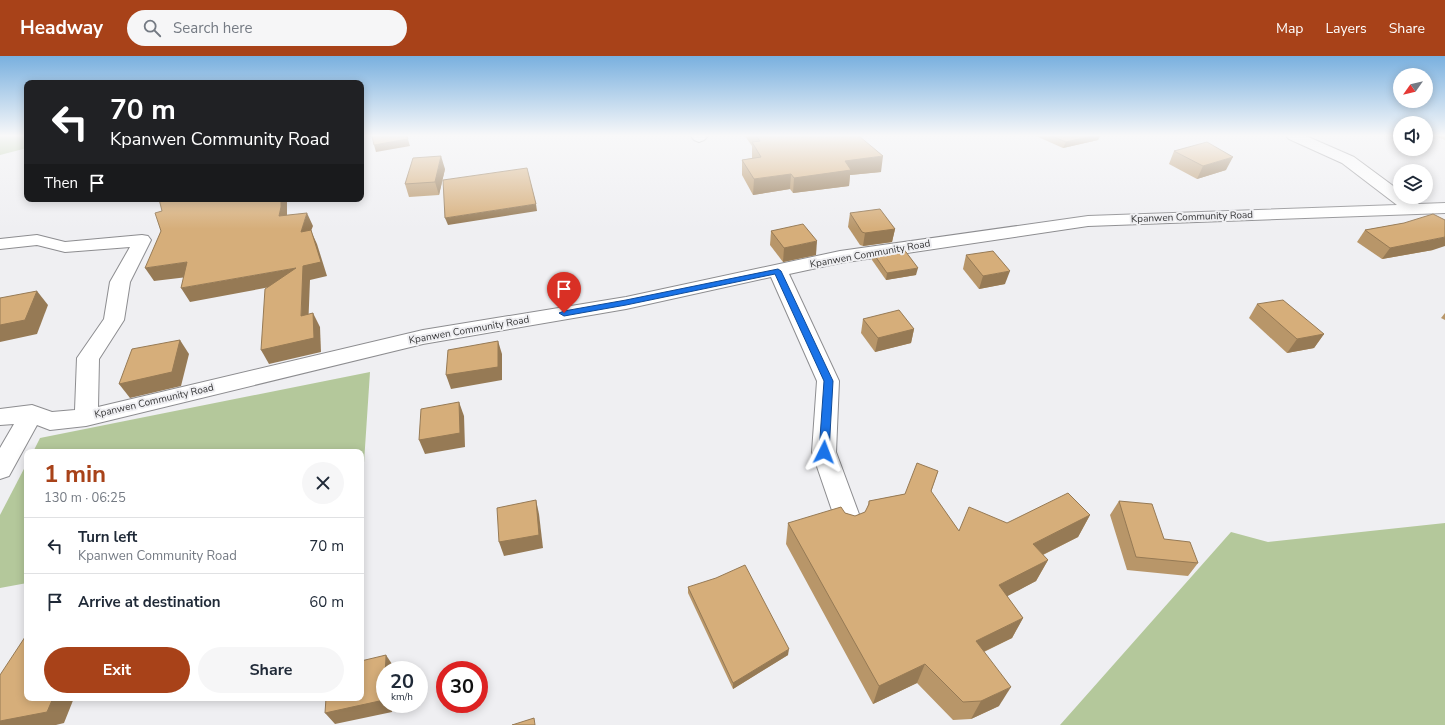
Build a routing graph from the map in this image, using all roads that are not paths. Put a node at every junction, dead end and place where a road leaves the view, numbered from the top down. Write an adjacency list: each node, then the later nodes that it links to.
1 (1357, 167): 3 (street)
2 (1445, 208): 3 (street, Kpanwen Community Road)
3 (1415, 209): 5 (street, Kpanwen Community Road)
4 (0, 244): 8 (street)
5 (778, 271): 8 (street, Kpanwen Community Road); 10 (street)
6 (32, 413): 7 (street); 8 (street, Kpanwen Community Road); 9 (street)
7 (0, 418)
8 (86, 418)
9 (0, 469)
10 (850, 525)

